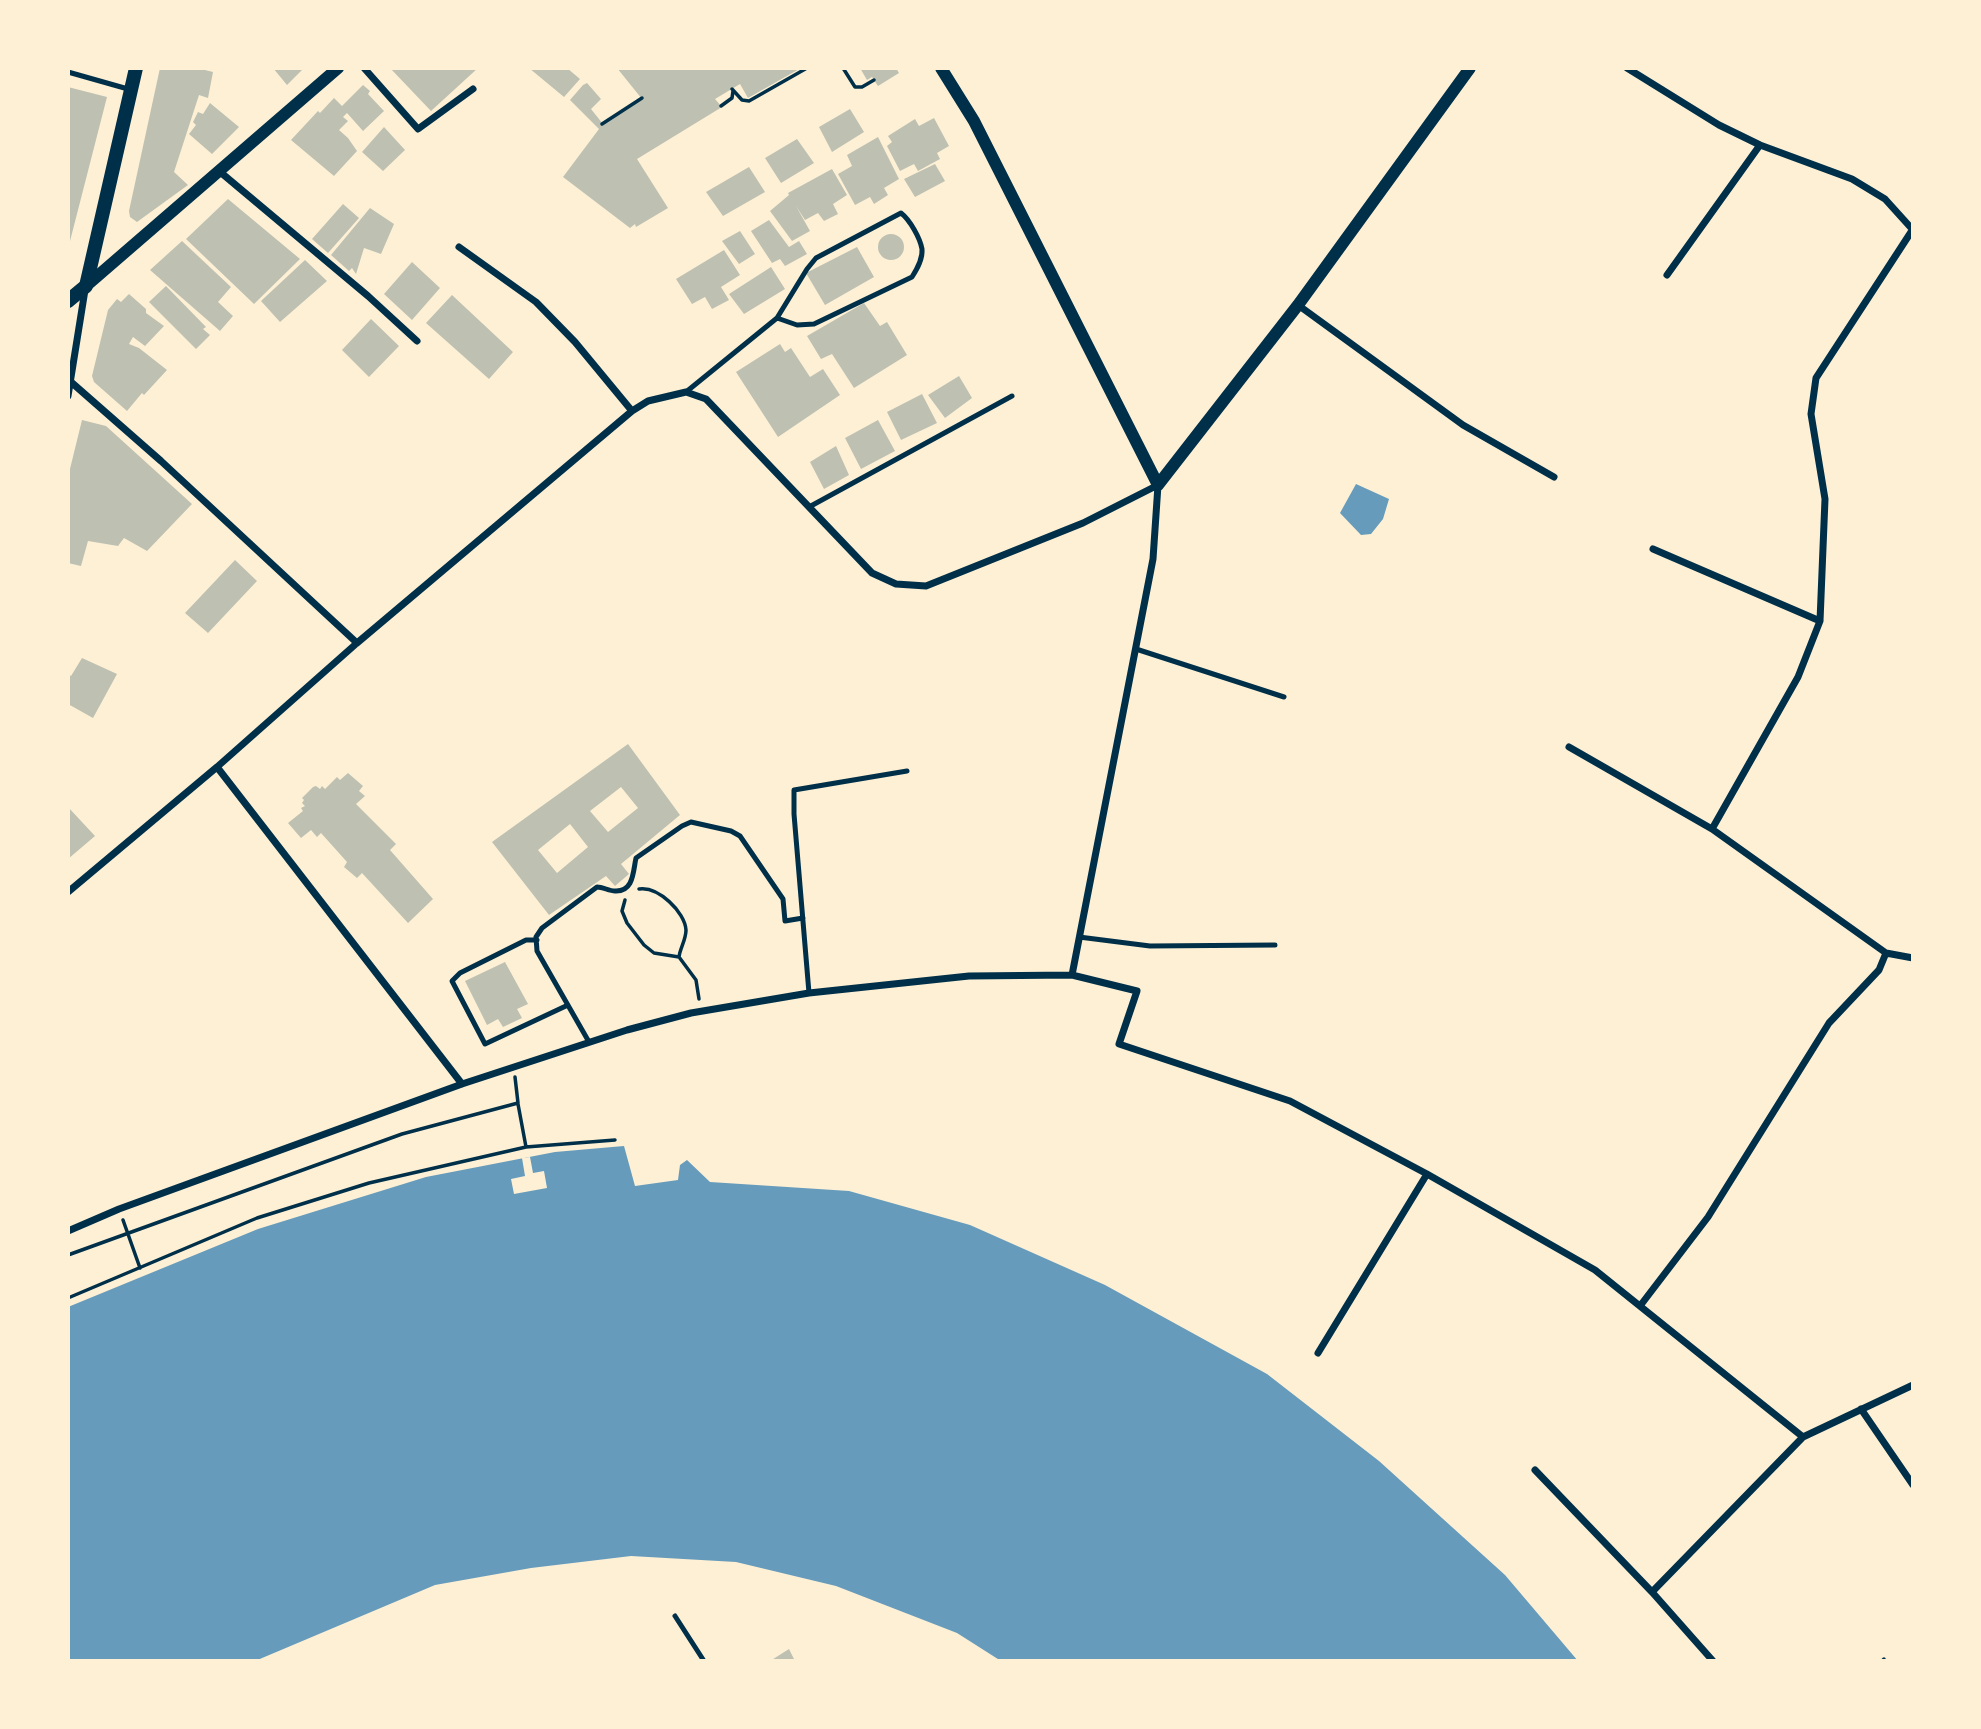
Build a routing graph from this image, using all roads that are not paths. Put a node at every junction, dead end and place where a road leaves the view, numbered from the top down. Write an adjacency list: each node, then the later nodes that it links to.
1 (136, 68): 9 (main road)
2 (338, 68): 11 (street)
3 (364, 68): 8 (street)
4 (941, 68): 26 (street)
5 (1470, 68): 17 (street)
6 (1627, 68): 10 (street)
7 (68, 72): 9 (lane)
8 (473, 89)
9 (131, 90): 15 (main road)
10 (1760, 145): 12 (street); 14 (street)
11 (219, 171): 15 (street); 19 (street)
12 (1913, 229): 29 (street)
13 (459, 247): 24 (street)
14 (1667, 275)
15 (86, 286): 16 (main road); 20 (street)
16 (68, 301)
17 (1298, 305): 25 (street); 26 (street)
18 (777, 318): 18 (lane); 21 (lane)
19 (417, 341)
20 (71, 382): 22 (street); 30 (street)
21 (686, 392): 24 (street); 27 (street)
22 (68, 396)
23 (1012, 396): 27 (lane)
24 (632, 411): 30 (street)
25 (1554, 477)
26 (1158, 485): 27 (street); 31 (street)
27 (809, 508)
28 (1653, 549): 29 (street)
29 (1820, 621): 36 (street)
30 (357, 643): 34 (street)
31 (1136, 649): 32 (lane); 39 (street)
32 (1284, 696)
33 (1569, 747): 36 (street)
34 (217, 767): 37 (street); 48 (street)
35 (907, 771): 38 (lane)
36 (1712, 829): 42 (street)
37 (68, 892)
38 (803, 918): 40 (lane); 45 (lane)
39 (1079, 937): 41 (lane); 44 (street)
40 (537, 940): 46 (lane); 46 (lane)
41 (1275, 945)
42 (1886, 953): 43 (street); 51 (street)
43 (1913, 958)
44 (1072, 975): 45 (street); 49 (street)
45 (809, 993): 47 (street)
46 (568, 1005): 47 (lane)
47 (589, 1042): 48 (street)
48 (463, 1084): 50 (street)
49 (1427, 1174): 51 (street); 52 (street)
50 (68, 1231)
51 (1640, 1306): 55 (street)
52 (1318, 1353)
53 (1913, 1385): 54 (street)
54 (1861, 1409): 55 (street); 57 (street)
55 (1803, 1437): 58 (street)
56 (1535, 1470): 58 (street)
57 (1913, 1485)
58 (1652, 1592): 61 (street)
59 (675, 1616): 60 (lane)
60 (704, 1661)
61 (1713, 1661)

